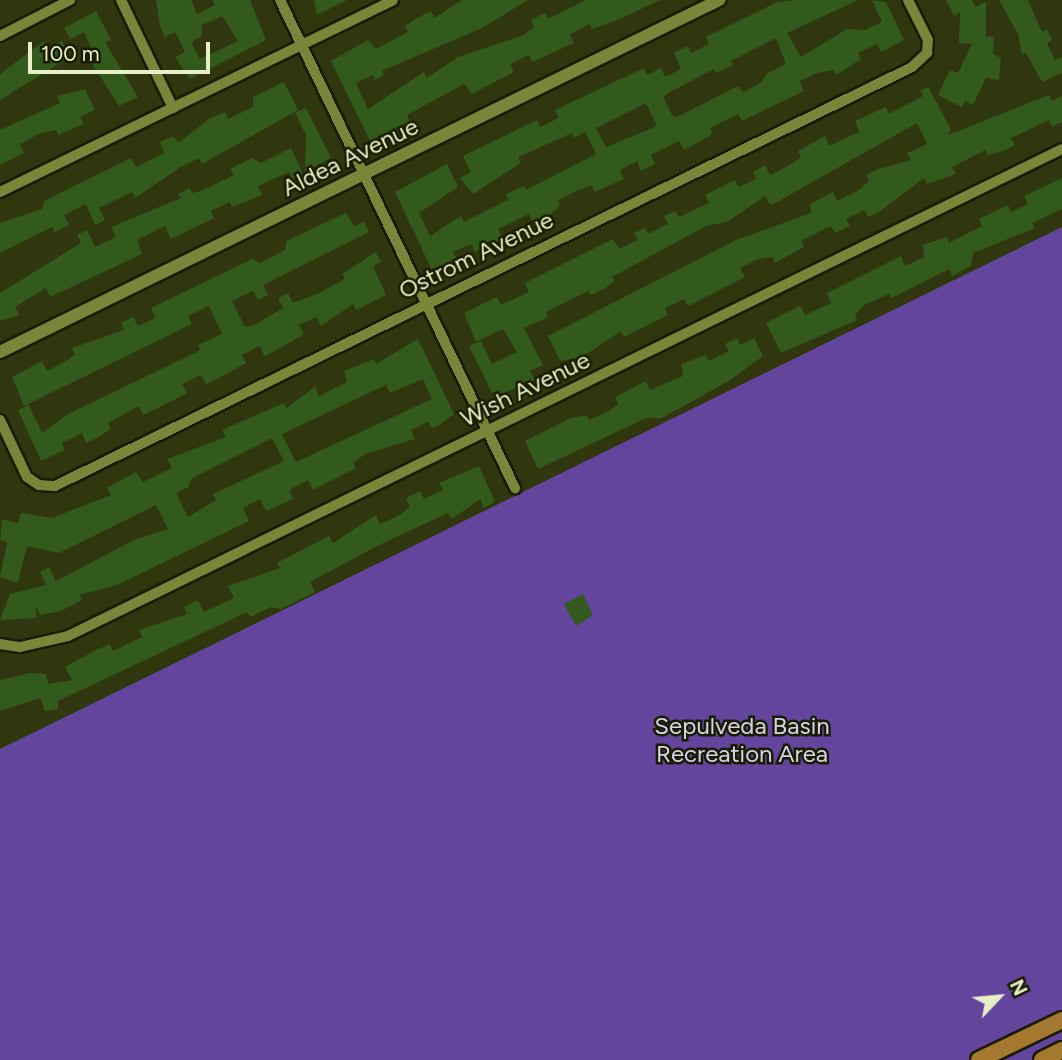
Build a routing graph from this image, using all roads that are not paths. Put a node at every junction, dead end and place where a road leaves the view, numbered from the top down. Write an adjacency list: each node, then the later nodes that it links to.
1 (70, 0): 7 (street)
2 (121, 0): 9 (street)
3 (280, 0): 8 (street)
4 (393, 0): 8 (street)
5 (719, 0): 11 (street, Aldea Avenue)
6 (908, 0): 13 (street, Ostrom Avenue)
7 (0, 36)
8 (301, 44): 9 (street); 11 (street)
9 (173, 108): 12 (street)
10 (1062, 149): 16 (street, Wish Avenue)
11 (363, 174): 13 (street); 14 (street, Aldea Avenue)
12 (0, 192)
13 (425, 303): 15 (street, Ostrom Avenue); 16 (street)
14 (0, 352)
15 (0, 420)
16 (487, 431): 17 (street); 18 (street, Wish Avenue)
17 (515, 488)
18 (0, 644)
19 (1062, 1020): 21 (main road)
20 (1062, 1050): 22 (main road)
21 (979, 1060)
22 (1042, 1060)

